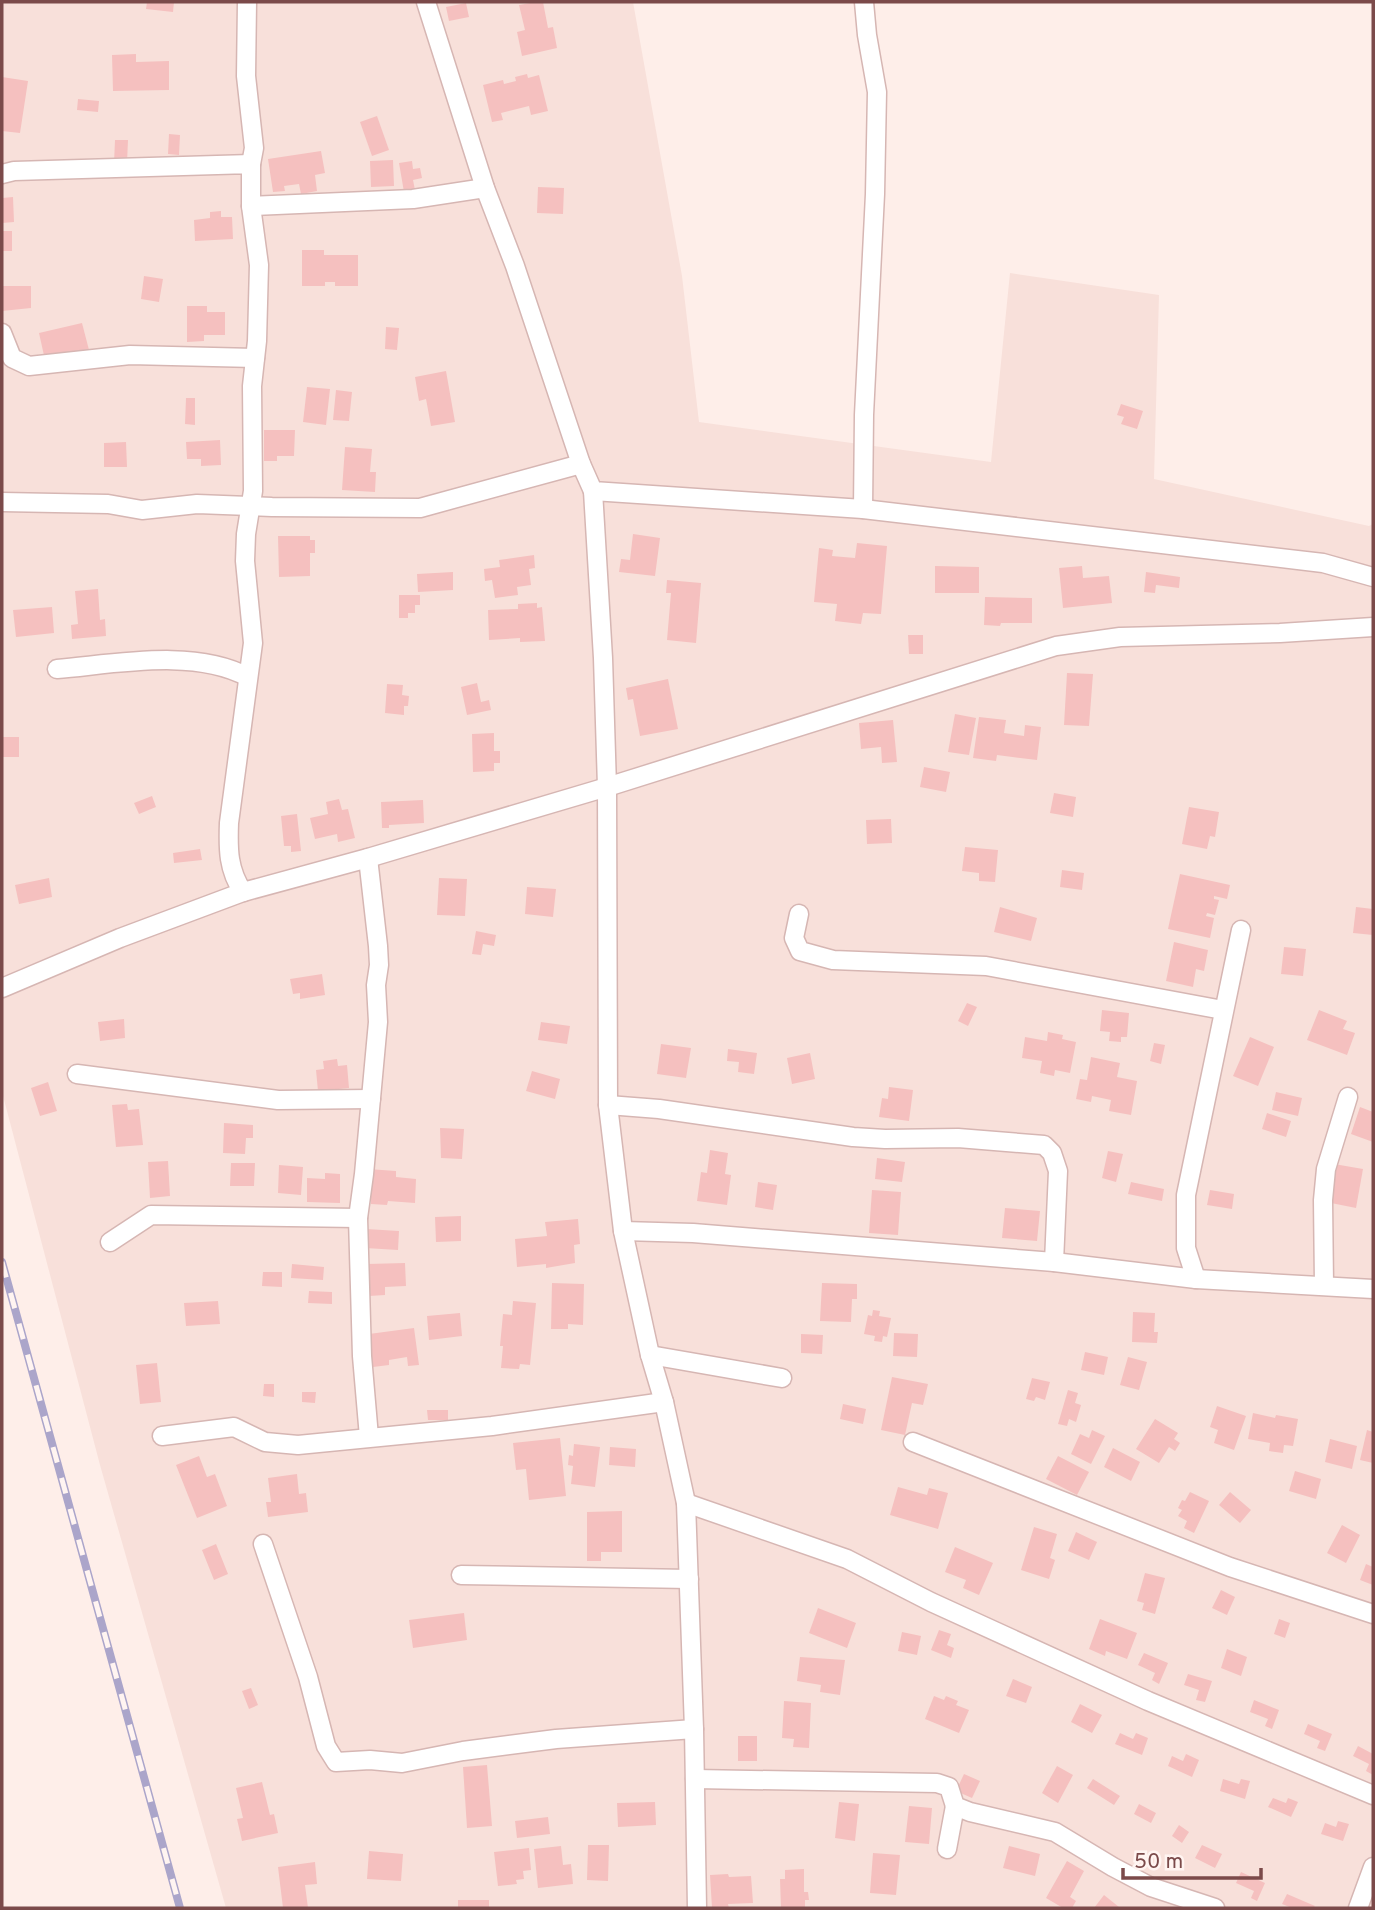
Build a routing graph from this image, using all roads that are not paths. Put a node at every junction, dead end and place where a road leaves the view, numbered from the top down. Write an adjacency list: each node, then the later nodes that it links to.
1 (247, 2): 4 (street)
2 (426, 2): 6 (street)
3 (864, 2): 14 (street)
4 (251, 164): 5 (street); 7 (street)
5 (2, 174)
6 (485, 188): 7 (street); 10 (street)
7 (251, 206): 9 (street)
8 (2, 333): 9 (street)
9 (255, 358): 13 (street)
10 (581, 464): 11 (street); 13 (street)
11 (593, 491): 14 (street); 19 (street)
12 (2, 502): 13 (street)
13 (250, 506): 18 (street)
14 (863, 509): 15 (street)
15 (1373, 577)
16 (1373, 627): 19 (street)
17 (57, 669): 18 (street)
18 (248, 677): 21 (street)
19 (607, 787): 20 (street); 29 (street)
20 (369, 858): 21 (street); 28 (street)
21 (243, 892): 24 (street)
22 (799, 914): 25 (street)
23 (1241, 930): 25 (street)
24 (2, 988)
25 (1223, 1010): 34 (street)
26 (77, 1074): 28 (street)
27 (1348, 1097): 35 (street)
28 (371, 1098): 30 (street)
29 (608, 1105): 31 (street); 33 (street)
30 (358, 1218): 32 (street); 41 (street)
31 (623, 1231): 33 (street); 37 (street)
32 (110, 1242)
33 (1054, 1262): 34 (street)
34 (1196, 1279): 35 (street)
35 (1324, 1285): 36 (street)
36 (1373, 1289)
37 (650, 1355): 38 (street); 39 (street)
38 (782, 1378)
39 (664, 1402): 41 (street); 43 (street)
40 (162, 1436): 41 (street)
41 (369, 1437)
42 (913, 1442): 47 (street)
43 (686, 1503): 46 (street); 50 (street)
44 (264, 1544): 48 (street)
45 (461, 1575): 46 (street)
46 (689, 1579): 48 (street)
47 (1373, 1614)
48 (694, 1729): 49 (street)
49 (695, 1779): 51 (street); 54 (street)
50 (1373, 1795)
51 (955, 1806): 52 (street); 55 (street)
52 (947, 1849)
53 (1373, 1867): 56 (street)
54 (697, 1908)
55 (1215, 1908)
56 (1358, 1908)

